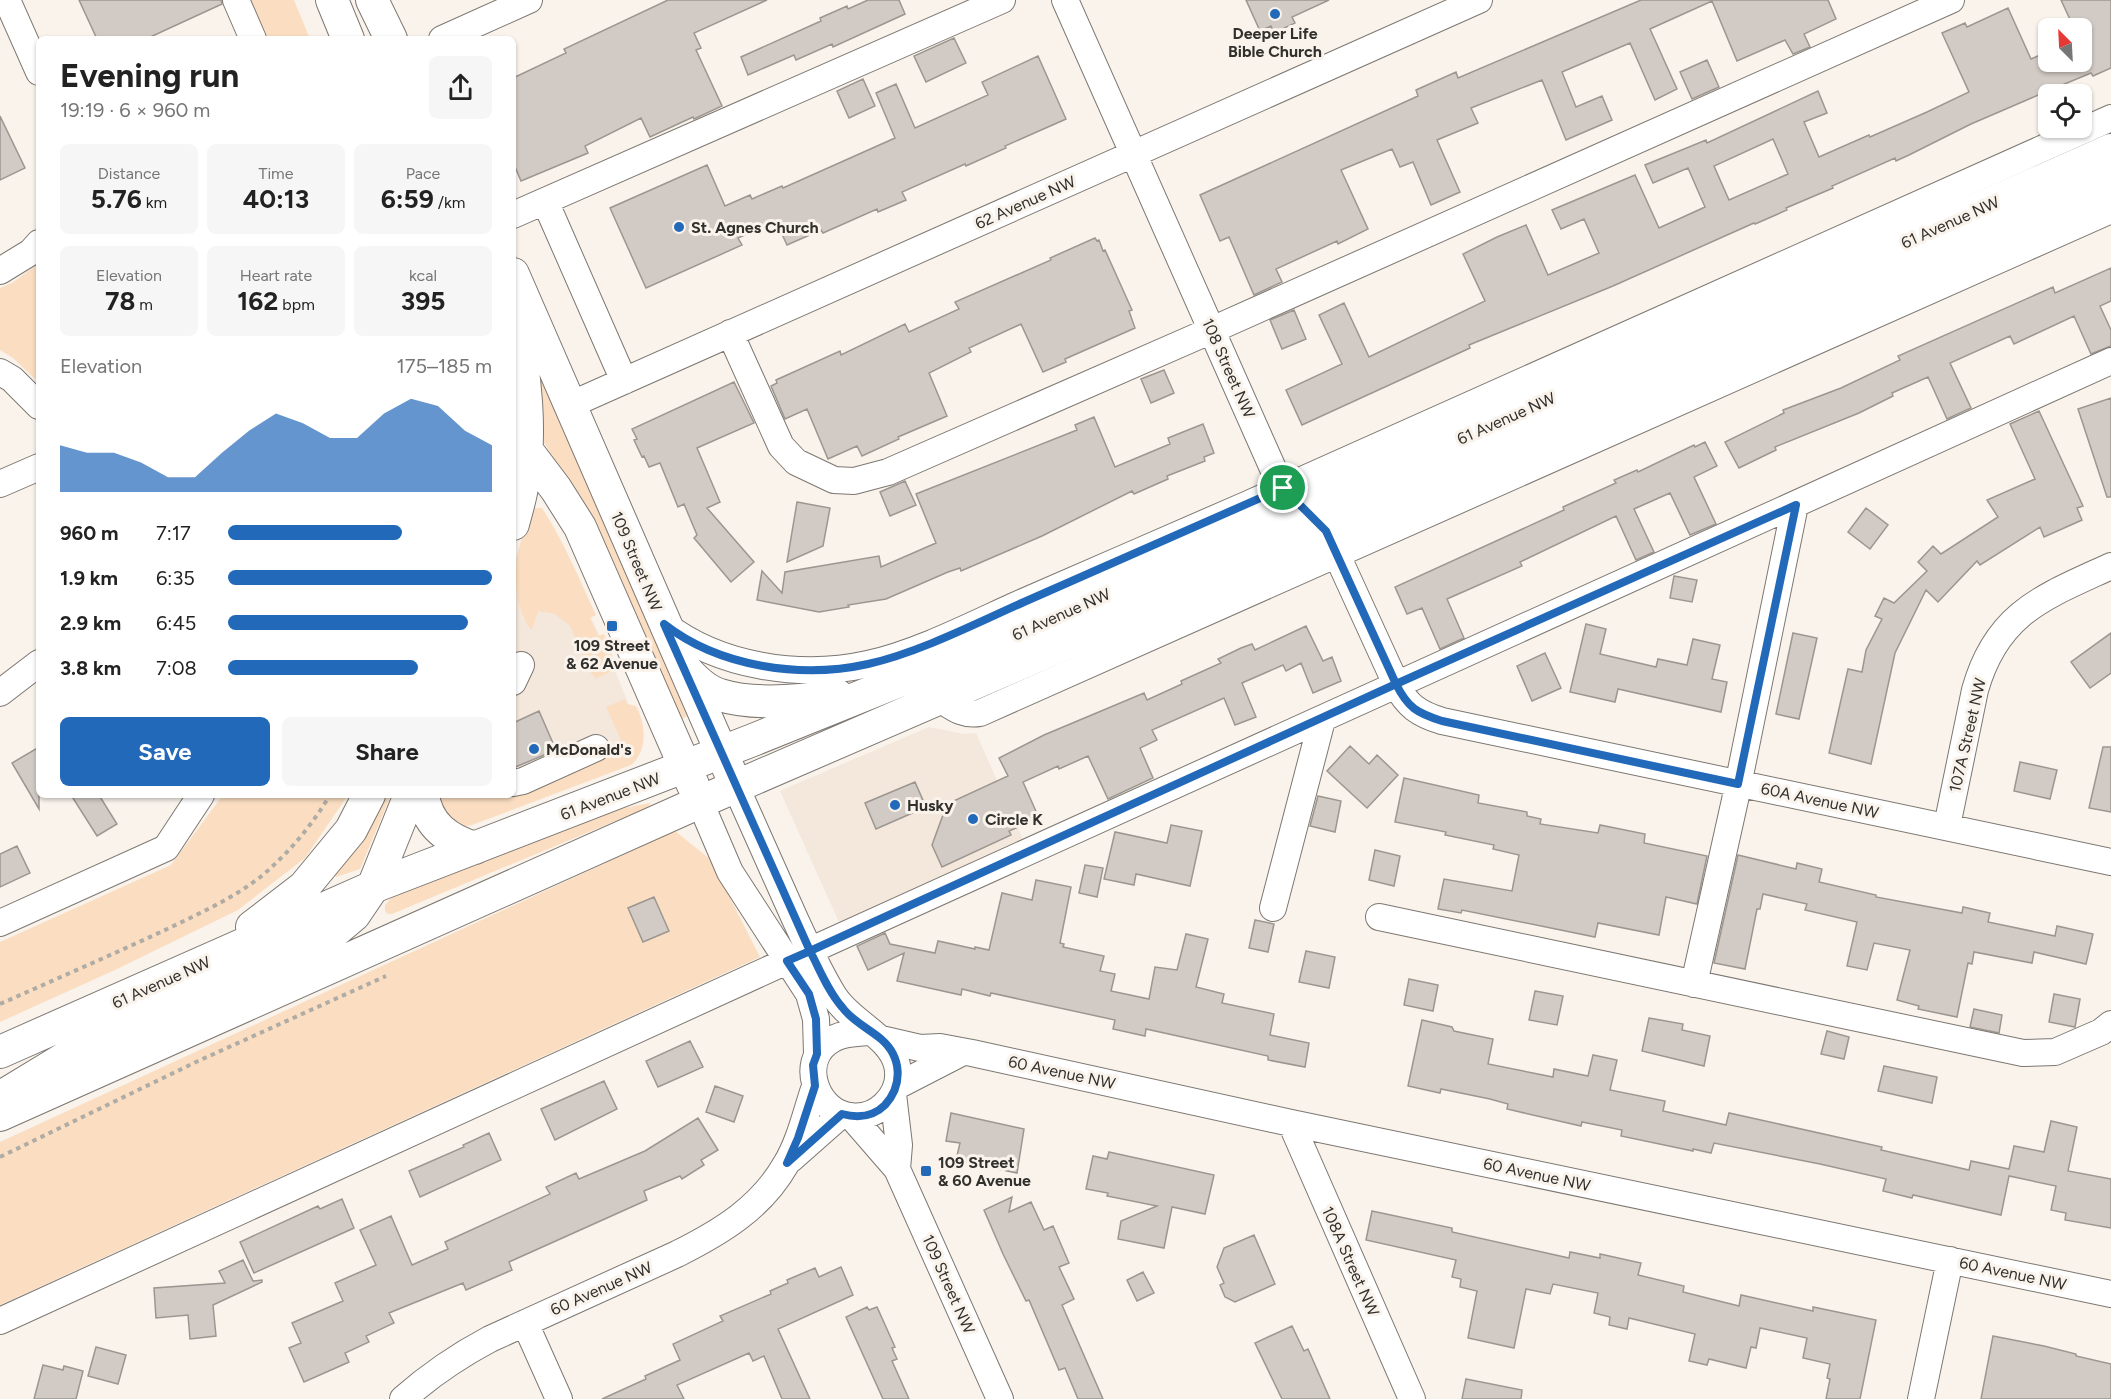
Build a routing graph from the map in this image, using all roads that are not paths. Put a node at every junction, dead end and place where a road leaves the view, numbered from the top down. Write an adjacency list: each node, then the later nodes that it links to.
1 (7, 0): 14 (street)
2 (236, 0): 10 (street)
3 (332, 0): 11 (main road)
4 (372, 0): 12 (main road)
5 (530, 0): 13 (street)
6 (1002, 0): 19 (street)
7 (1065, 0): 17 (street, 108 Street NW)
8 (1479, 0): 17 (street, 62 Avenue NW)
9 (1951, 0): 25 (street)
10 (252, 36)
11 (347, 36)
12 (390, 36)
13 (449, 36)
14 (36, 65)
15 (2111, 118): 36 (street, 61 Avenue NW)
16 (2111, 150): 36 (main road, 61 Avenue NW)
17 (1134, 153): 25 (street, 108 Street NW); 26 (street, 62 Avenue NW)
18 (2111, 183): 39 (main road, 61 Avenue NW)
19 (545, 201): 21 (street); 30 (street)
20 (2111, 210): 39 (street, 61 Avenue NW)
21 (516, 214)
22 (36, 246): 23 (street)
23 (0, 271)
24 (516, 280): 32 (main road, 109 Street NW)
25 (1212, 330): 26 (street); 36 (street, 108 Street NW)
26 (730, 333): 30 (street, 62 Avenue NW)
27 (516, 336): 33 (main road)
28 (2111, 362): 37 (street)
29 (0, 372): 31 (street)
30 (624, 381): 32 (street, 62 Avenue NW)
31 (36, 403)
32 (570, 405): 41 (main road, 109 Street NW)
33 (520, 442): 38 (main road); 51 (main road)
34 (36, 468): 35 (street)
35 (0, 484)
36 (1293, 498): 39 (street, 108 Street NW); 41 (street, 61 Avenue NW); 44 (main road, 61 Avenue NW)
37 (1796, 505): 45 (street); 53 (street)
38 (516, 513)
39 (1332, 543): 45 (street, 108 Street NW); 54 (main road, 61 Avenue NW)
40 (2111, 566): 60 (street, 107A Street NW)
41 (664, 624): 43 (main road, 109 Street NW)
42 (36, 665): 46 (street)
43 (685, 669): 44 (main road); 50 (main road, 109 Street NW)
44 (930, 670): 50 (main road, 61 Avenue NW)
45 (1396, 684): 47 (street, 108 Street NW); 48 (street)
46 (0, 693)
47 (1423, 715): 53 (street, 60A Avenue NW)
48 (1322, 720): 64 (street); 67 (street)
49 (596, 748): 52 (street)
50 (722, 752): 51 (main road, 61 Avenue NW); 54 (main road, 109 Street NW)
51 (686, 766): 59 (main road); 61 (main road, 61 Avenue NW)
52 (516, 783)
53 (1738, 784): 60 (street, 60A Avenue NW); 70 (street)
54 (736, 787): 59 (main road, 61 Avenue NW); 67 (street, 109 Street NW)
55 (199, 798): 66 (street)
56 (367, 798): 69 (main road)
57 (409, 798): 63 (main road)
58 (424, 798): 61 (main road)
59 (700, 802): 68 (street); 79 (main road, 61 Avenue NW)
60 (1947, 826): 62 (street, 60A Avenue NW)
61 (475, 848): 63 (main road, 61 Avenue NW)
62 (2111, 862)
63 (373, 887): 69 (main road, 61 Avenue NW); 78 (main road)
64 (1273, 908)
65 (1379, 917): 70 (street)
66 (0, 922)
67 (810, 951): 68 (street); 72 (street, 109 Street NW)
68 (787, 961): 75 (street); 86 (street)
69 (201, 965): 73 (main road, 61 Avenue NW)
70 (1694, 984): 71 (street)
71 (2111, 1024)
72 (876, 1036): 74 (street, 60 Avenue NW); 75 (street); 77 (street)
73 (0, 1052)
74 (963, 1052): 77 (street); 81 (street, 60 Avenue NW)
75 (817, 1054): 76 (street)
76 (815, 1086): 80 (street); 82 (street, 60 Avenue NW)
77 (895, 1090): 80 (street); 83 (street, 109 Street NW)
78 (0, 1098)
79 (0, 1115)
80 (847, 1115): 82 (street, 60 Avenue NW); 83 (street, 109 Street NW)
81 (1291, 1123): 84 (street, 60 Avenue NW); 91 (street, 108A Street NW)
82 (787, 1163): 87 (street, 60 Avenue NW)
83 (897, 1169): 90 (street, 109 Street NW)
84 (1950, 1260): 85 (street, 60 Avenue NW); 92 (street)
85 (2111, 1294)
86 (0, 1321)
87 (525, 1323): 88 (street, 60 Avenue NW); 89 (street)
88 (403, 1399)
89 (559, 1399)
90 (1000, 1399)
91 (1412, 1399)
92 (1921, 1399)

